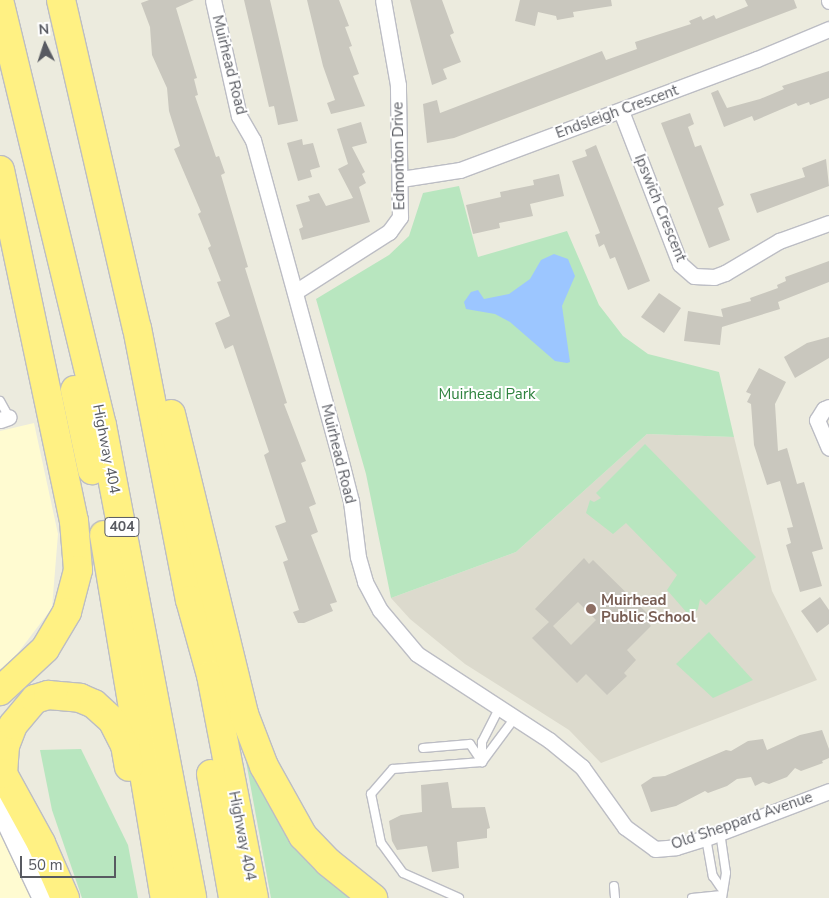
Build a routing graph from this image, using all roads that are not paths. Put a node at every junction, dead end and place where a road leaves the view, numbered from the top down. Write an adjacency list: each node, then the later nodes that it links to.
1 (61, 0): 12 (highway, Highway 404)
2 (213, 0): 11 (street, Muirhead Road)
3 (383, 0): 9 (street, Edmonton Drive)
4 (0, 4): 7 (highway, Highway 404 / 404)
5 (829, 29): 6 (street, Endsleigh Crescent)
6 (620, 110): 9 (street, Endsleigh Crescent); 10 (street, Ipswich Crescent)
7 (39, 160): 35 (highway); 36 (highway, Highway 404 / 404)
8 (0, 170): 18 (highway)
9 (401, 180): 11 (street, Edmonton Drive)
10 (829, 223)
11 (296, 292): 20 (street, Muirhead Road)
12 (137, 328): 17 (highway, Highway 404); 39 (highway)
13 (0, 401): 15 (lane)
14 (829, 407): 16 (street)
15 (4, 418)
16 (829, 448)
17 (190, 600): 37 (highway, Highway 404); 38 (highway, Highway 404)
18 (5, 684)
19 (35, 700): 21 (highway); 33 (highway); 34 (highway)
20 (499, 710): 22 (street, Muirhead Road); 24 (lane)
21 (0, 716)
22 (514, 719): 24 (lane); 29 (street, Muirhead Road)
23 (423, 748): 24 (lane)
24 (482, 762): 40 (lane)
25 (829, 791): 27 (street, Old Sheppard Avenue)
26 (1, 810): 32 (street)
27 (720, 832): 28 (street, Old Sheppard Avenue); 31 (lane)
28 (706, 838): 29 (street, Old Sheppard Avenue); 31 (lane)
29 (655, 849)
30 (614, 886): 41 (lane)
31 (722, 894): 42 (lane)
32 (43, 898)
33 (65, 898)
34 (153, 898)
35 (165, 898)
36 (192, 898)
37 (233, 898)
38 (254, 898)
39 (373, 898)
40 (458, 898)
41 (615, 898)
42 (692, 898)

